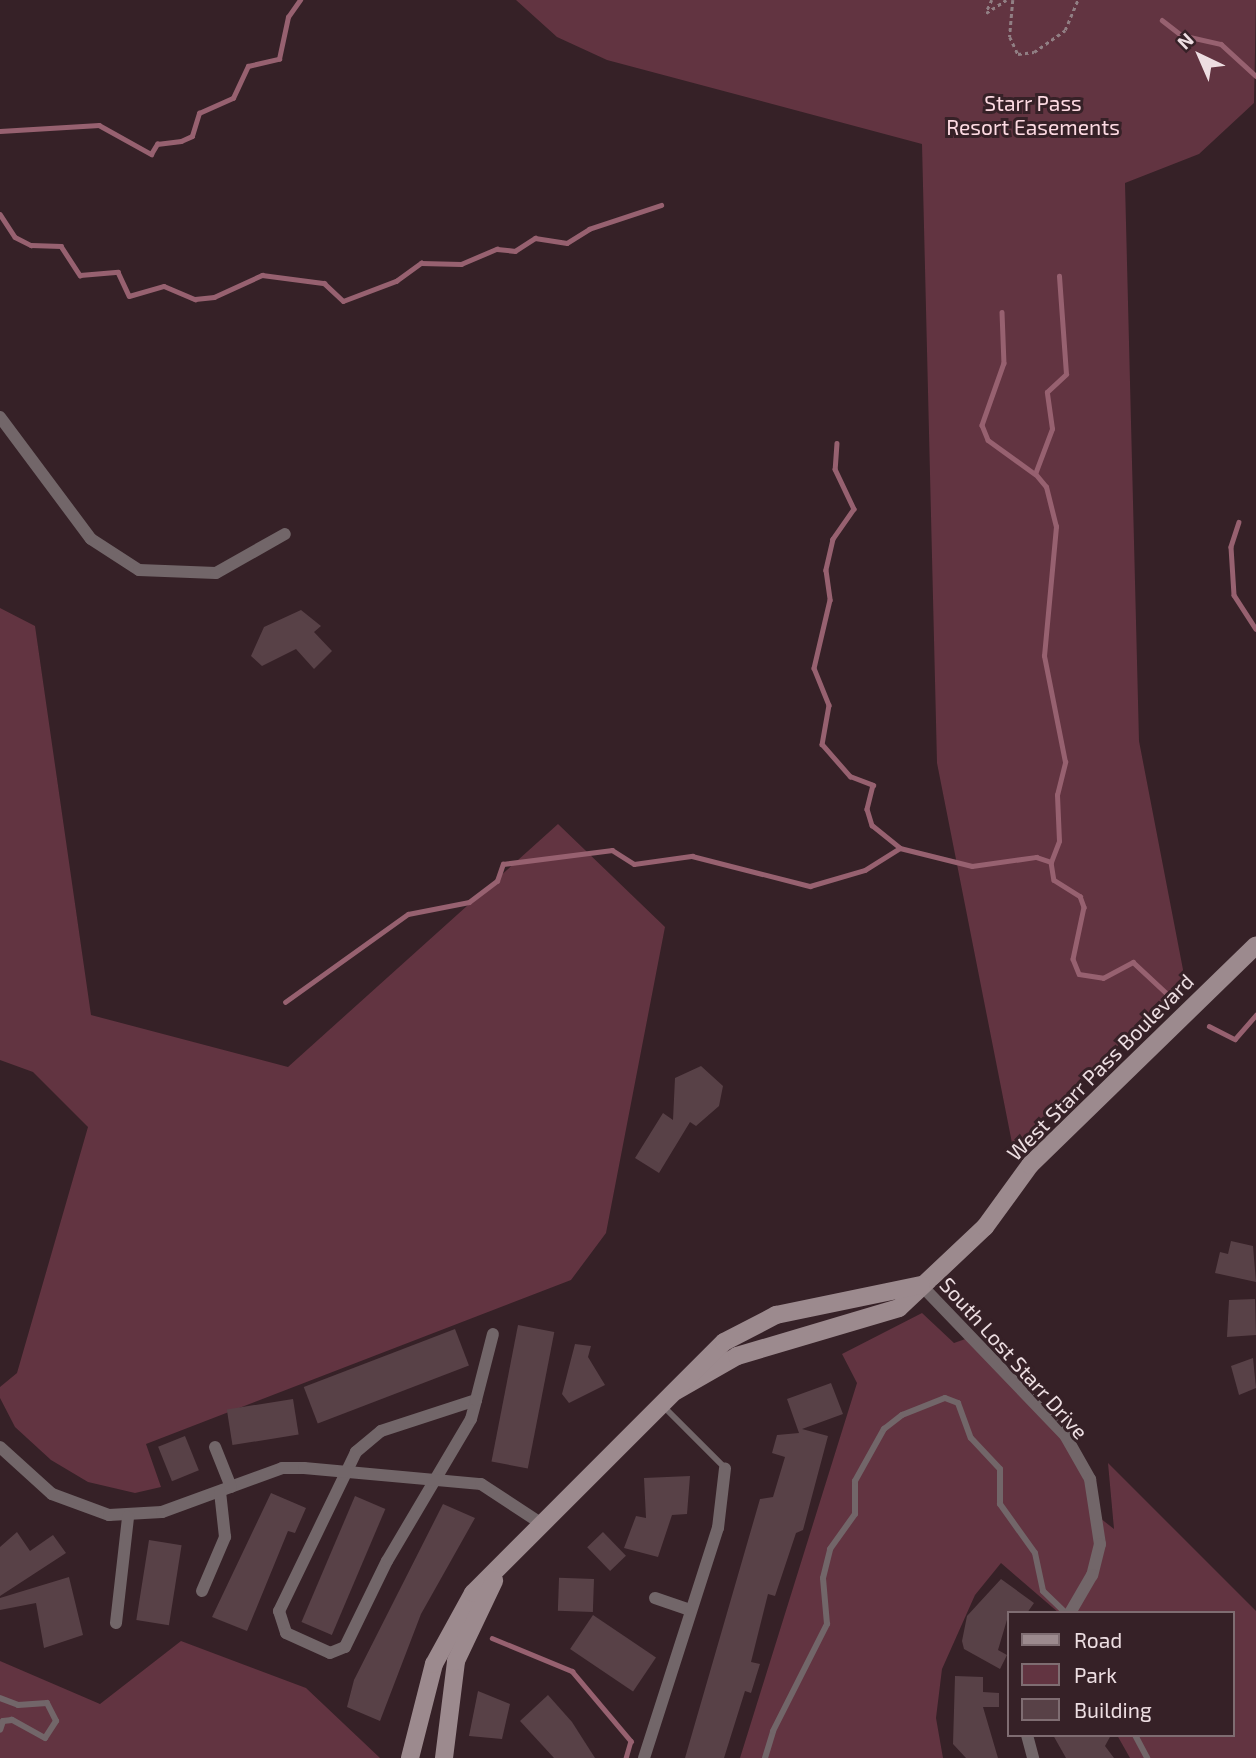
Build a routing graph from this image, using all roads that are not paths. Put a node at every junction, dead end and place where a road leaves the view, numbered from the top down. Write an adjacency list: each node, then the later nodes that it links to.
1 (0, 417): 2 (street)
2 (285, 534)
3 (1256, 945): 4 (street, West Starr Pass Boulevard)
4 (921, 1285): 6 (street, West Starr Pass Boulevard); 6 (street, West Starr Pass Boulevard); 22 (street, South Lost Starr Drive)
5 (493, 1334): 7 (street)
6 (676, 1391): 8 (street, West Starr Pass Boulevard)
7 (476, 1400): 12 (street); 13 (street)
8 (662, 1404): 11 (lane); 16 (street, West Starr Pass Boulevard)
9 (0, 1447): 15 (street)
10 (215, 1447): 14 (street)
11 (725, 1468): 20 (street)
12 (342, 1472): 13 (street); 13 (street); 14 (street)
13 (437, 1478): 16 (street)
14 (226, 1489): 15 (street); 18 (street)
15 (128, 1517): 23 (street)
16 (542, 1524): 17 (street, West Starr Pass Boulevard)
17 (510, 1554): 28 (street, West Starr Pass Boulevard); 29 (street, West Starr Pass Boulevard)
18 (202, 1591)
19 (654, 1598): 20 (street)
20 (690, 1610): 30 (street)
21 (1066, 1611): 31 (lane)
22 (1069, 1611)
23 (116, 1623)
24 (0, 1698): 25 (lane)
25 (0, 1730)
26 (1028, 1737): 32 (street)
27 (1136, 1737): 33 (lane)
28 (410, 1758)
29 (444, 1758)
30 (644, 1758)
31 (765, 1758)
32 (1033, 1758)
33 (1147, 1758)

